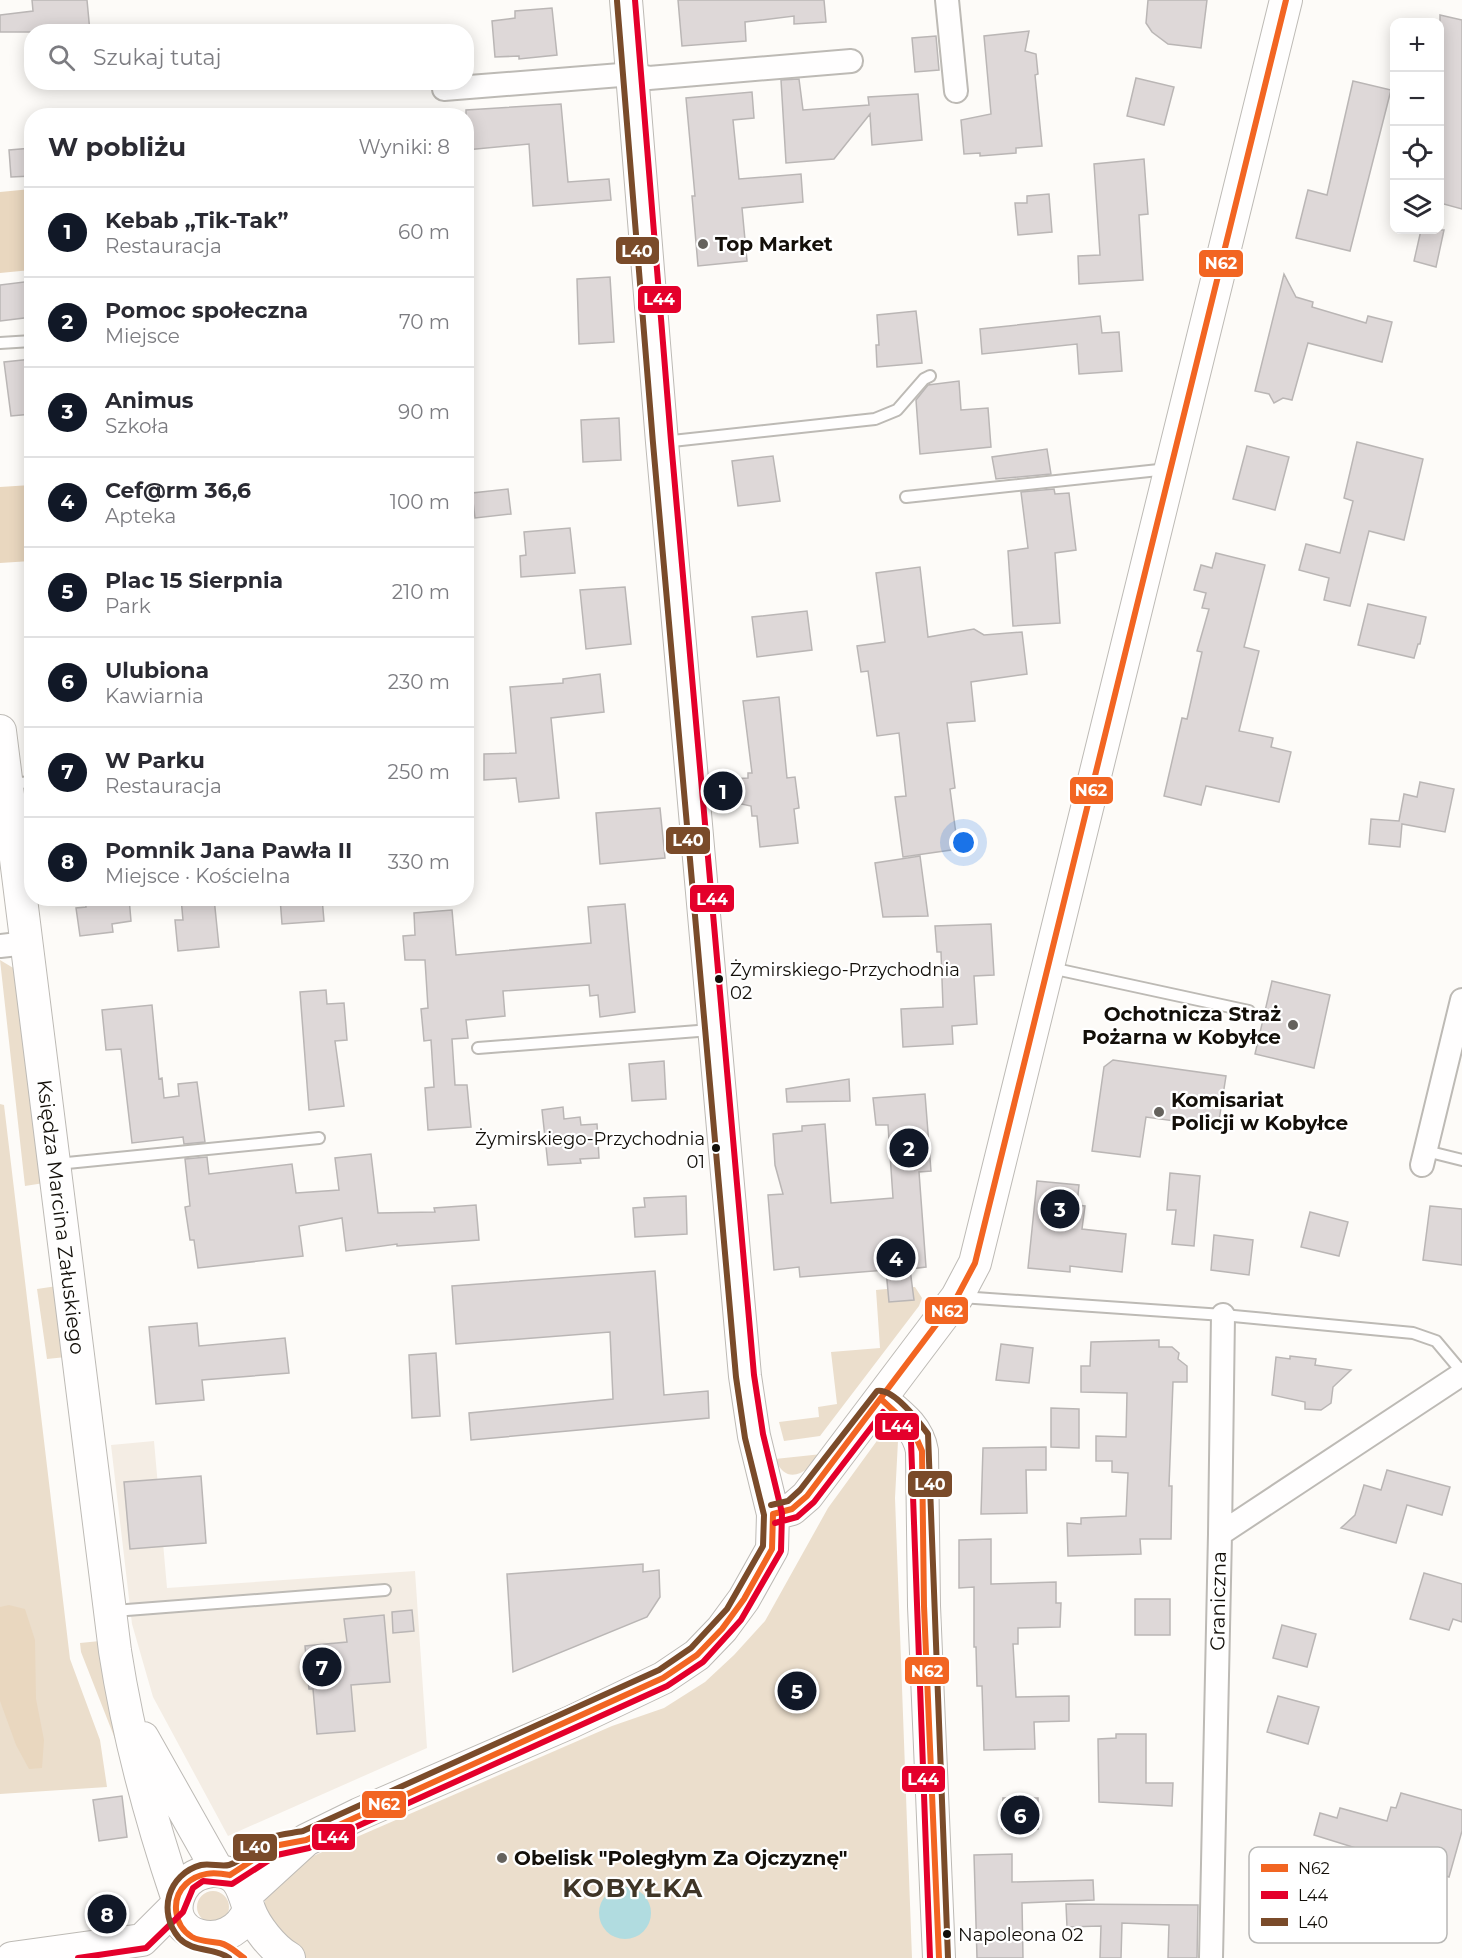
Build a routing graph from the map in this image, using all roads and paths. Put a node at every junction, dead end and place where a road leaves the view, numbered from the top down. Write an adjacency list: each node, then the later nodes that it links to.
1 (626, 0): 5 (street)
2 (947, 0): 7 (street)
3 (1286, 0): 12 (street)
4 (850, 61): 5 (street)
5 (633, 74): 6 (street); 11 (street)
6 (474, 87)
7 (956, 91)
8 (24, 342): 9 (lane)
9 (0, 343)
10 (930, 376): 11 (lane)
11 (662, 442): 21 (street)
12 (1171, 469): 13 (lane); 18 (street)
13 (906, 497)
14 (0, 731): 15 (street, Księdza Marcina Załuskiego)
15 (19, 783): 16 (street, Księdza Marcina Załuskiego)
16 (24, 862): 17 (street, Księdza Marcina Załuskiego)
17 (13, 945): 26 (street, Księdza Marcina Załuskiego)
18 (1048, 968): 19 (lane); 27 (street)
19 (1249, 1011)
20 (1460, 1013): 24 (street)
21 (715, 1030): 22 (lane); 31 (street)
22 (478, 1048)
23 (319, 1138): 26 (lane)
24 (1424, 1158): 25 (lane)
25 (1462, 1160)
26 (54, 1164): 34 (street, Księdza Marcina Załuskiego)
27 (957, 1297): 28 (lane); 30 (street)
28 (1223, 1316): 29 (lane); 32 (street)
29 (1462, 1373): 32 (street, Graniczna)
30 (881, 1399): 31 (street); 42 (street)
31 (773, 1514): 36 (street)
32 (1220, 1534): 43 (street, Graniczna)
33 (385, 1590): 34 (lane)
34 (110, 1611): 35 (street, Księdza Marcina Załuskiego)
35 (123, 1702): 36 (street, Księdza Marcina Załuskiego); 37 (street, Księdza Marcina Załuskiego)
36 (236, 1887): 37 (street); 38 (street); 41 (street, Księdza Marcina Załuskiego)
37 (177, 1901): 38 (street); 39 (street)
38 (224, 1948): 40 (street)
39 (12, 1958)
40 (176, 1958)
41 (289, 1958)
42 (939, 1958)
43 (1211, 1958)

